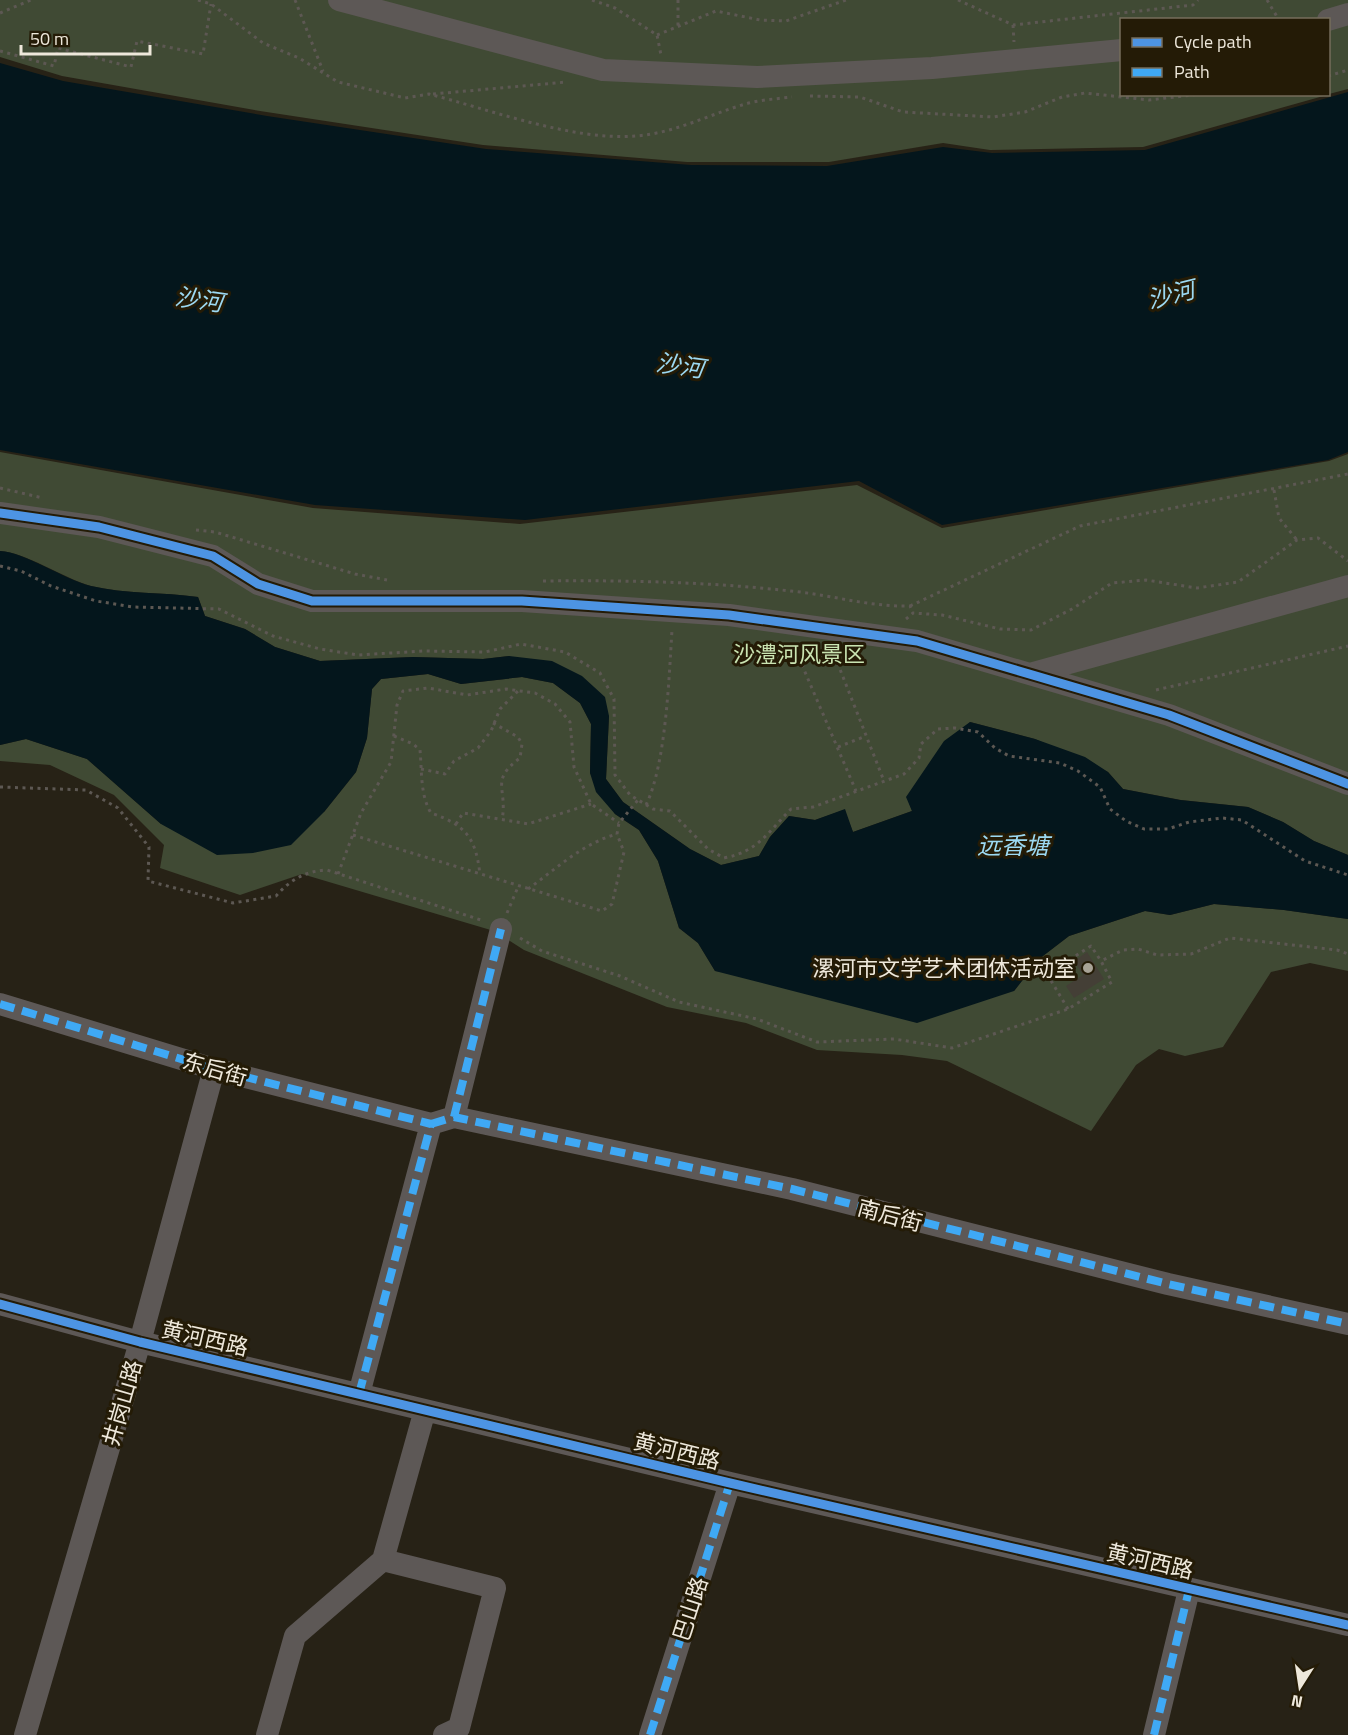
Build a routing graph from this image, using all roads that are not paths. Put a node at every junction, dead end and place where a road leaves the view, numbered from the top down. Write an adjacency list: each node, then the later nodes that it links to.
1 (339, 0): 4 (street)
2 (1348, 14): 3 (street)
3 (1330, 20)
4 (1120, 50)
5 (0, 513): 7 (street)
6 (1348, 586): 7 (street)
7 (1033, 673): 8 (street)
8 (1348, 784)
9 (501, 929): 12 (street)
10 (0, 1004): 11 (street, 东后街)
11 (214, 1070): 13 (street, 东后街); 16 (street, 井岗山路)
12 (454, 1117): 13 (street, 南后街); 15 (street, 南后街)
13 (431, 1124): 17 (street)
14 (0, 1304): 16 (street, 黄河西路)
15 (1348, 1324)
16 (140, 1342): 17 (street, 黄河西路); 23 (street, 井岗山路)
17 (359, 1394): 18 (street, 黄河西路)
18 (425, 1410): 19 (street, 黄河西路); 20 (street)
19 (730, 1483): 21 (street, 黄河西路); 26 (street, 巴山路)
20 (383, 1560): 24 (street); 25 (street)
21 (1189, 1590): 22 (street, 黄河西路); 27 (street)
22 (1348, 1625)
23 (25, 1735)
24 (267, 1735)
25 (444, 1735)
26 (650, 1735)
27 (1154, 1735)

